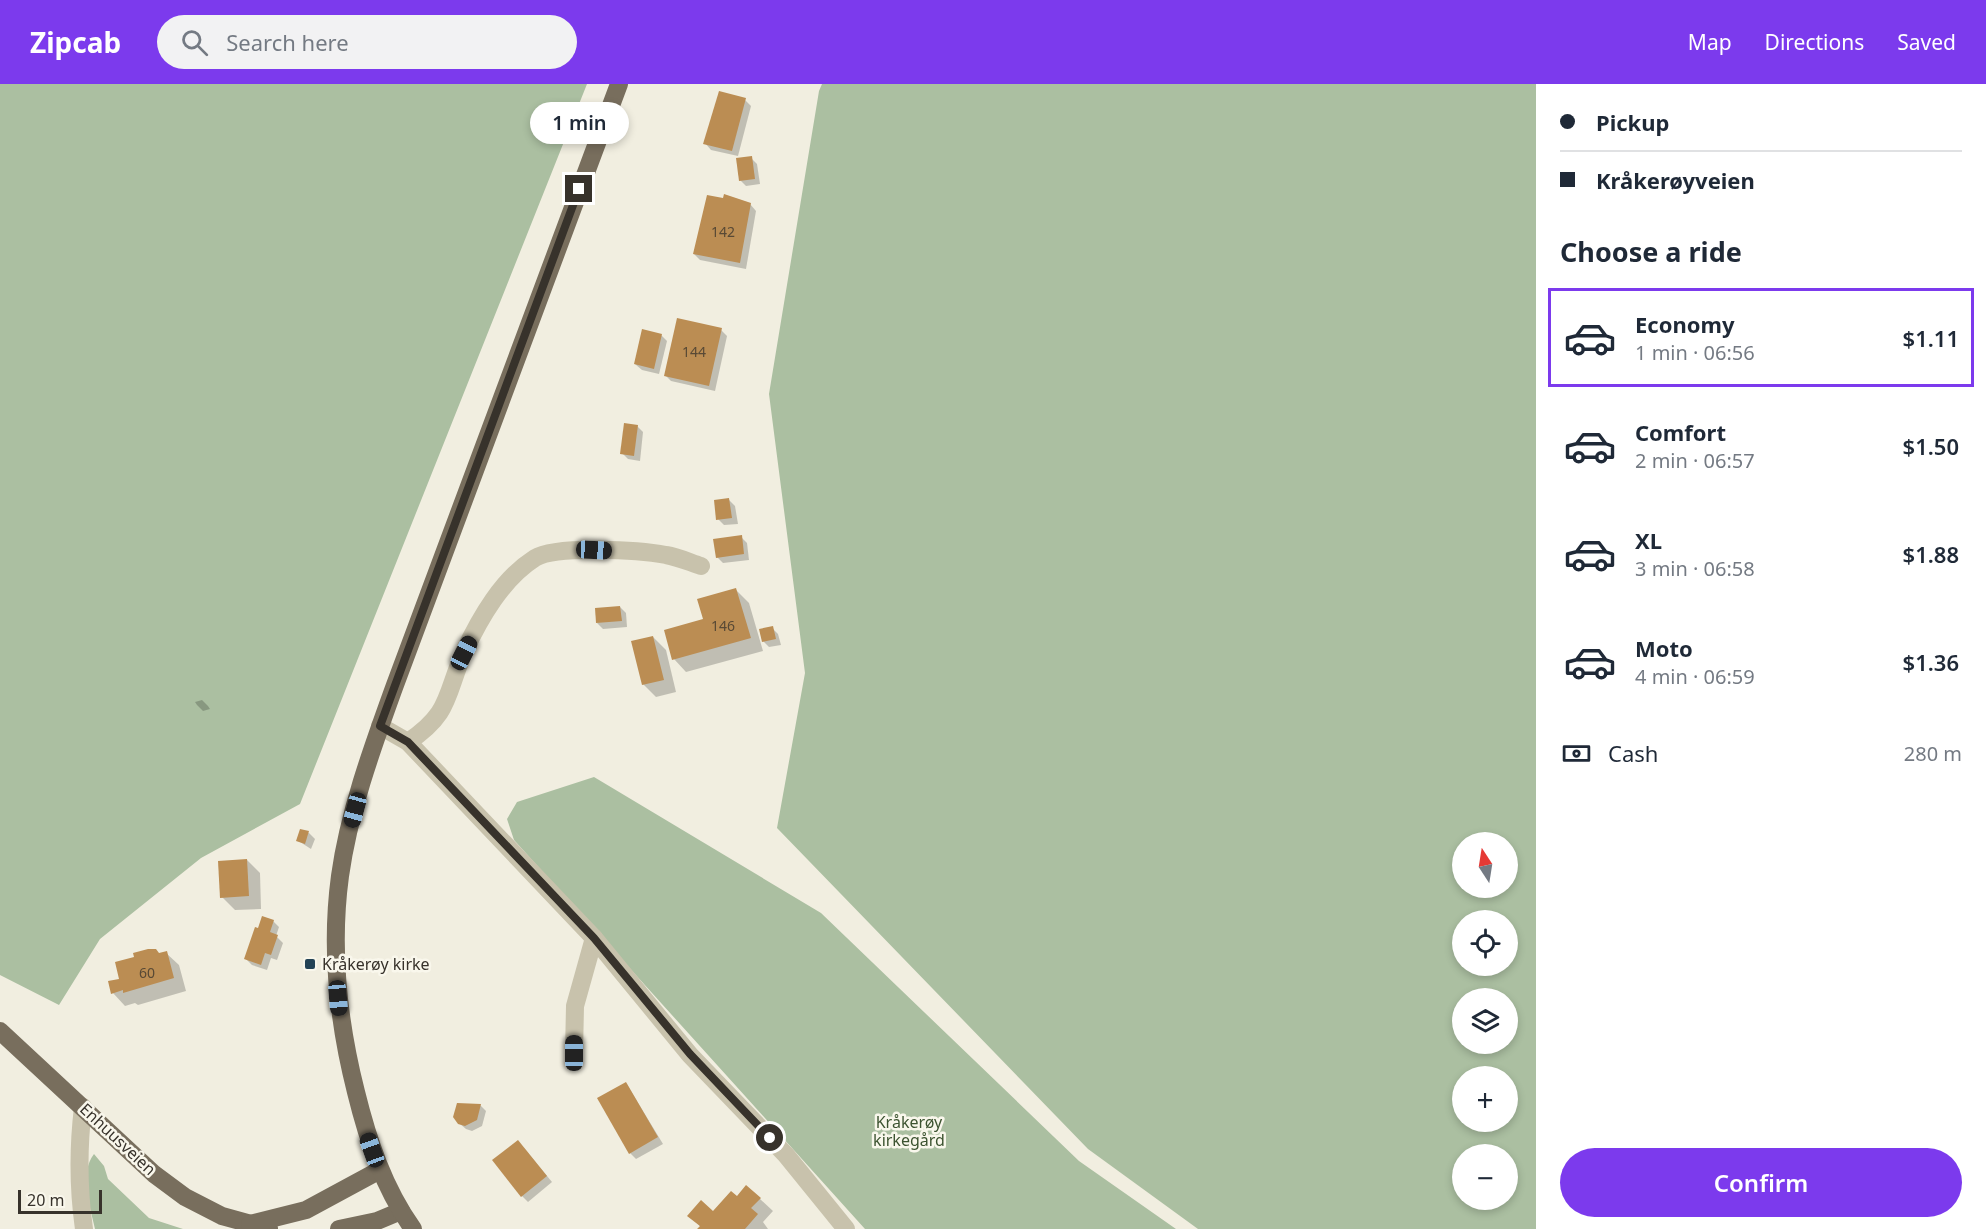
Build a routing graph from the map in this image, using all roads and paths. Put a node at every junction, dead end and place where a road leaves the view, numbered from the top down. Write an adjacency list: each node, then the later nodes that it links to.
1 (619, 84): 3 (main road)
2 (701, 566): 4 (street)
3 (380, 726): 4 (street); 9 (main road)
4 (408, 742): 5 (street)
5 (594, 938): 7 (street); 16 (street)
6 (0, 1031): 8 (main road, Enhuusveien)
7 (574, 1053)
8 (83, 1107): 11 (main road, Enhuusveien); 12 (street)
9 (380, 1170): 10 (main road); 11 (main road)
10 (401, 1212): 14 (main road); 15 (main road)
11 (250, 1224): 13 (main road, Enhuusveien)
12 (84, 1229)
13 (269, 1229)
14 (339, 1229)
15 (413, 1229)
16 (846, 1229)

